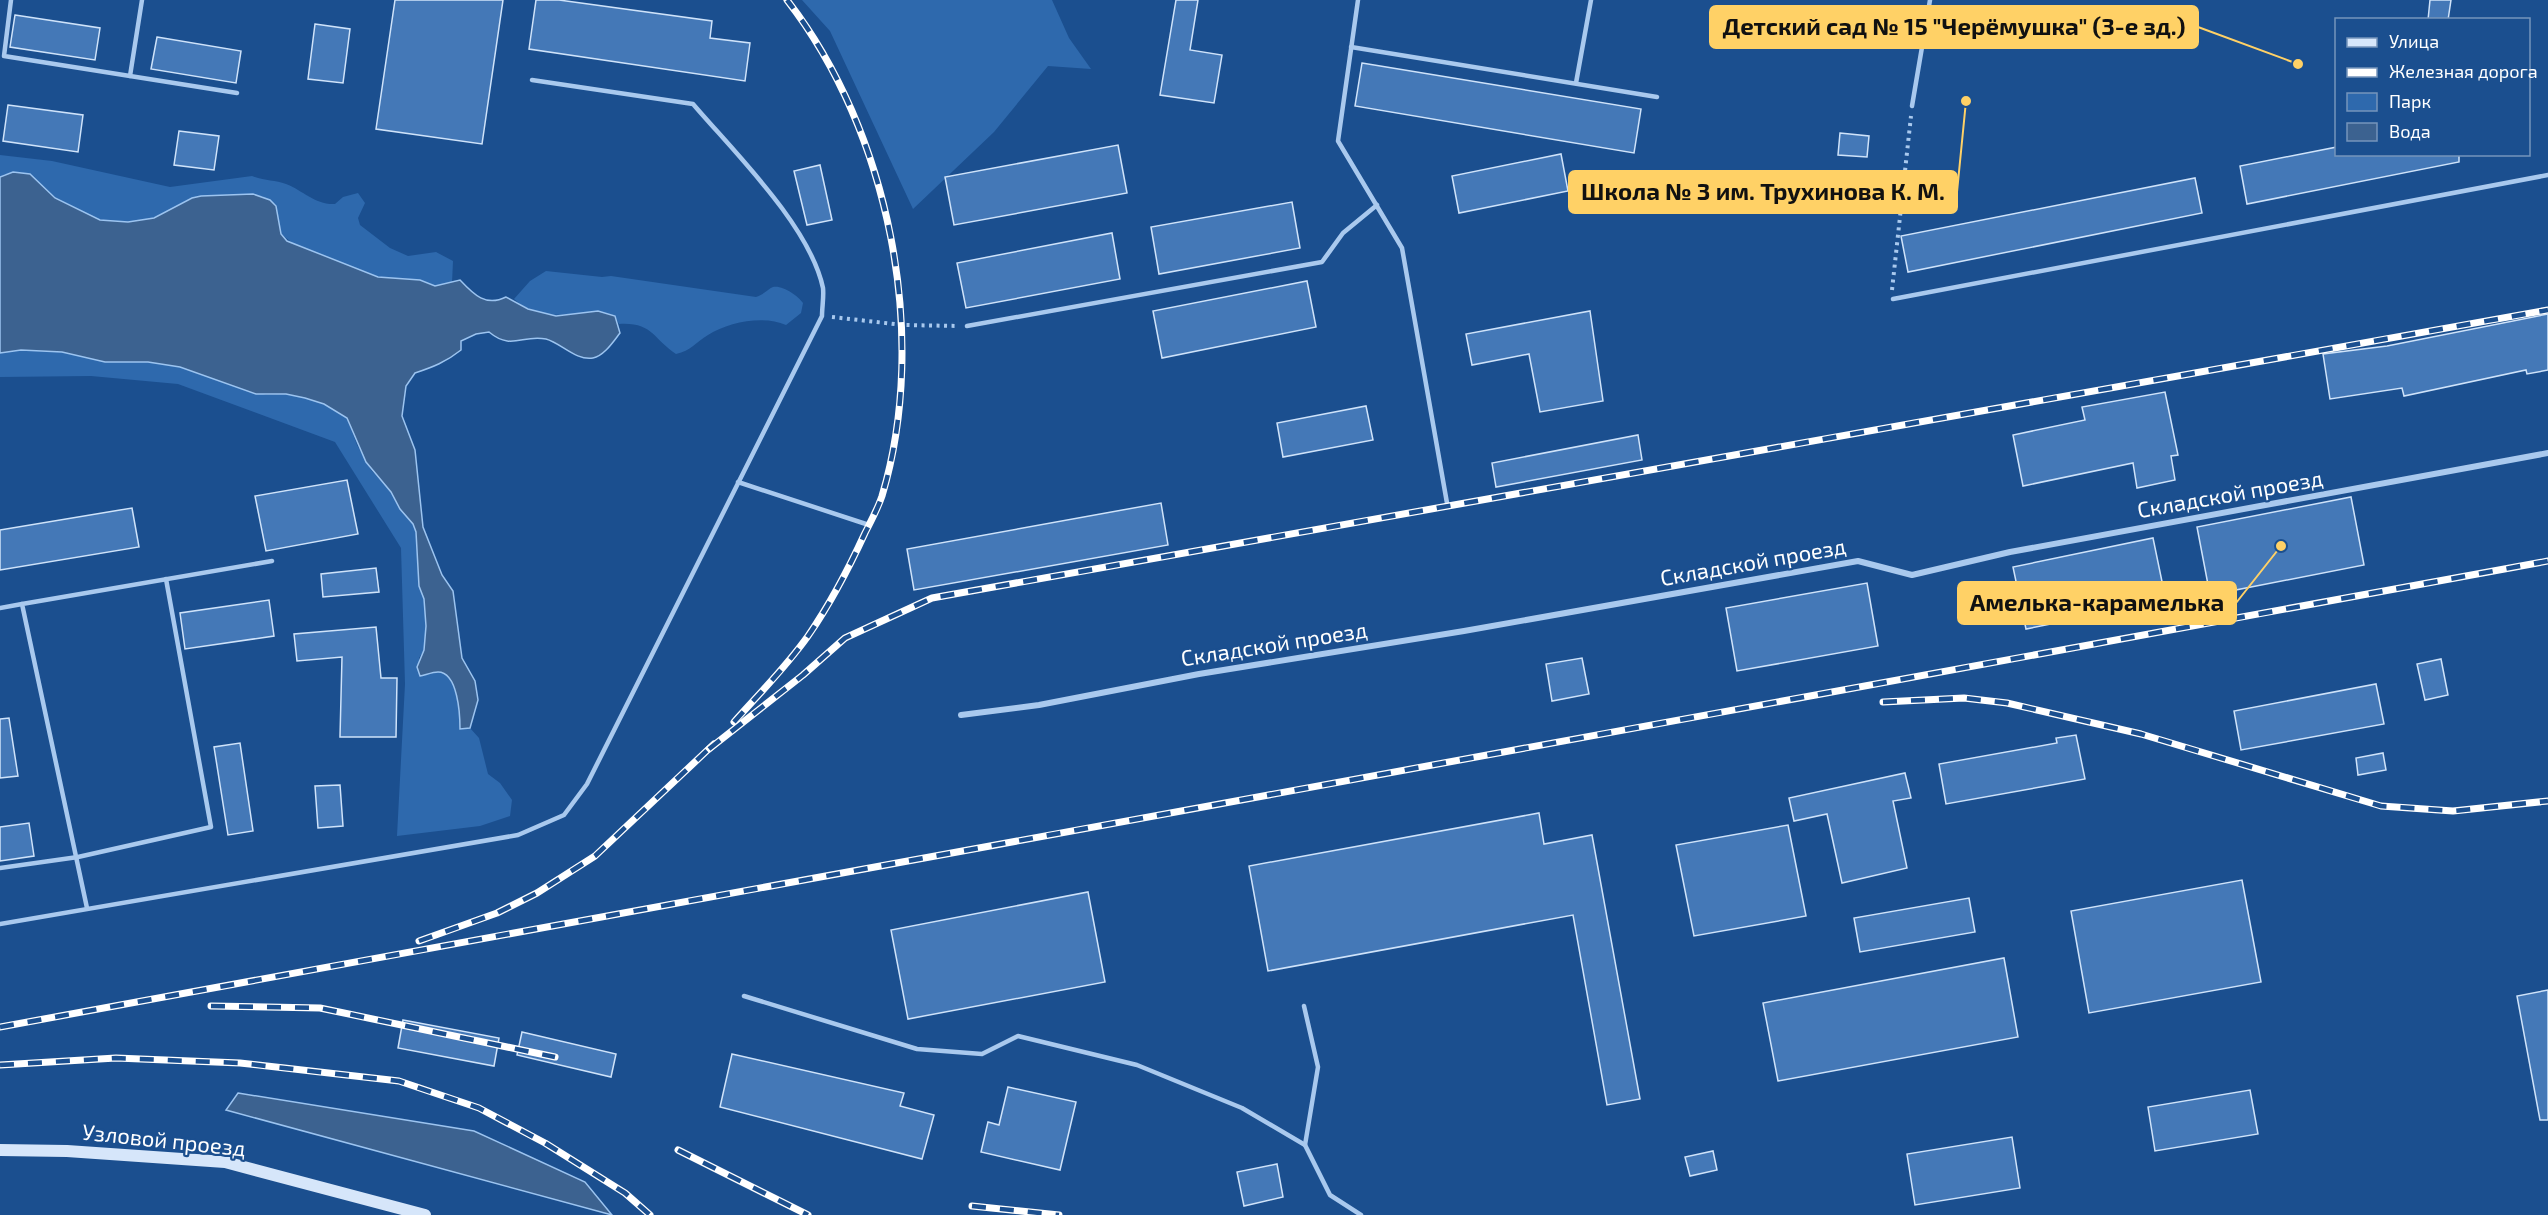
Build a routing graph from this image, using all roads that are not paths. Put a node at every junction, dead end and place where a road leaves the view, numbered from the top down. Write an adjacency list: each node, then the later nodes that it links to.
1 (11, 0): 7 (lane)
2 (142, 0): 7 (lane)
3 (1358, 0): 6 (lane)
4 (1591, 0): 9 (lane)
5 (1930, 0): 12 (lane)
6 (1352, 47): 9 (lane); 14 (lane)
7 (130, 76): 10 (lane)
8 (532, 80): 18 (lane)
9 (1576, 83): 11 (lane)
10 (237, 93)
11 (1657, 97)
12 (1912, 106)
13 (2548, 175): 15 (lane)
14 (1377, 205): 16 (lane); 19 (lane)
15 (1893, 298)
16 (967, 326)
17 (2548, 453): 25 (street, Складской проезд)
18 (738, 482): 20 (lane); 28 (lane)
19 (1447, 503)
20 (869, 525)
21 (272, 561): 22 (lane)
22 (166, 579): 23 (lane); 26 (lane)
23 (22, 604): 24 (lane); 26 (lane)
24 (0, 608)
25 (961, 715)
26 (78, 857): 27 (lane); 28 (lane)
27 (0, 868)
28 (87, 908): 29 (lane)
29 (0, 924)
30 (744, 996): 32 (lane)
31 (1304, 1006): 32 (lane)
32 (1305, 1145): 35 (lane)
33 (0, 1150): 34 (street, Узловой проезд)
34 (425, 1215)
35 (1360, 1215)

